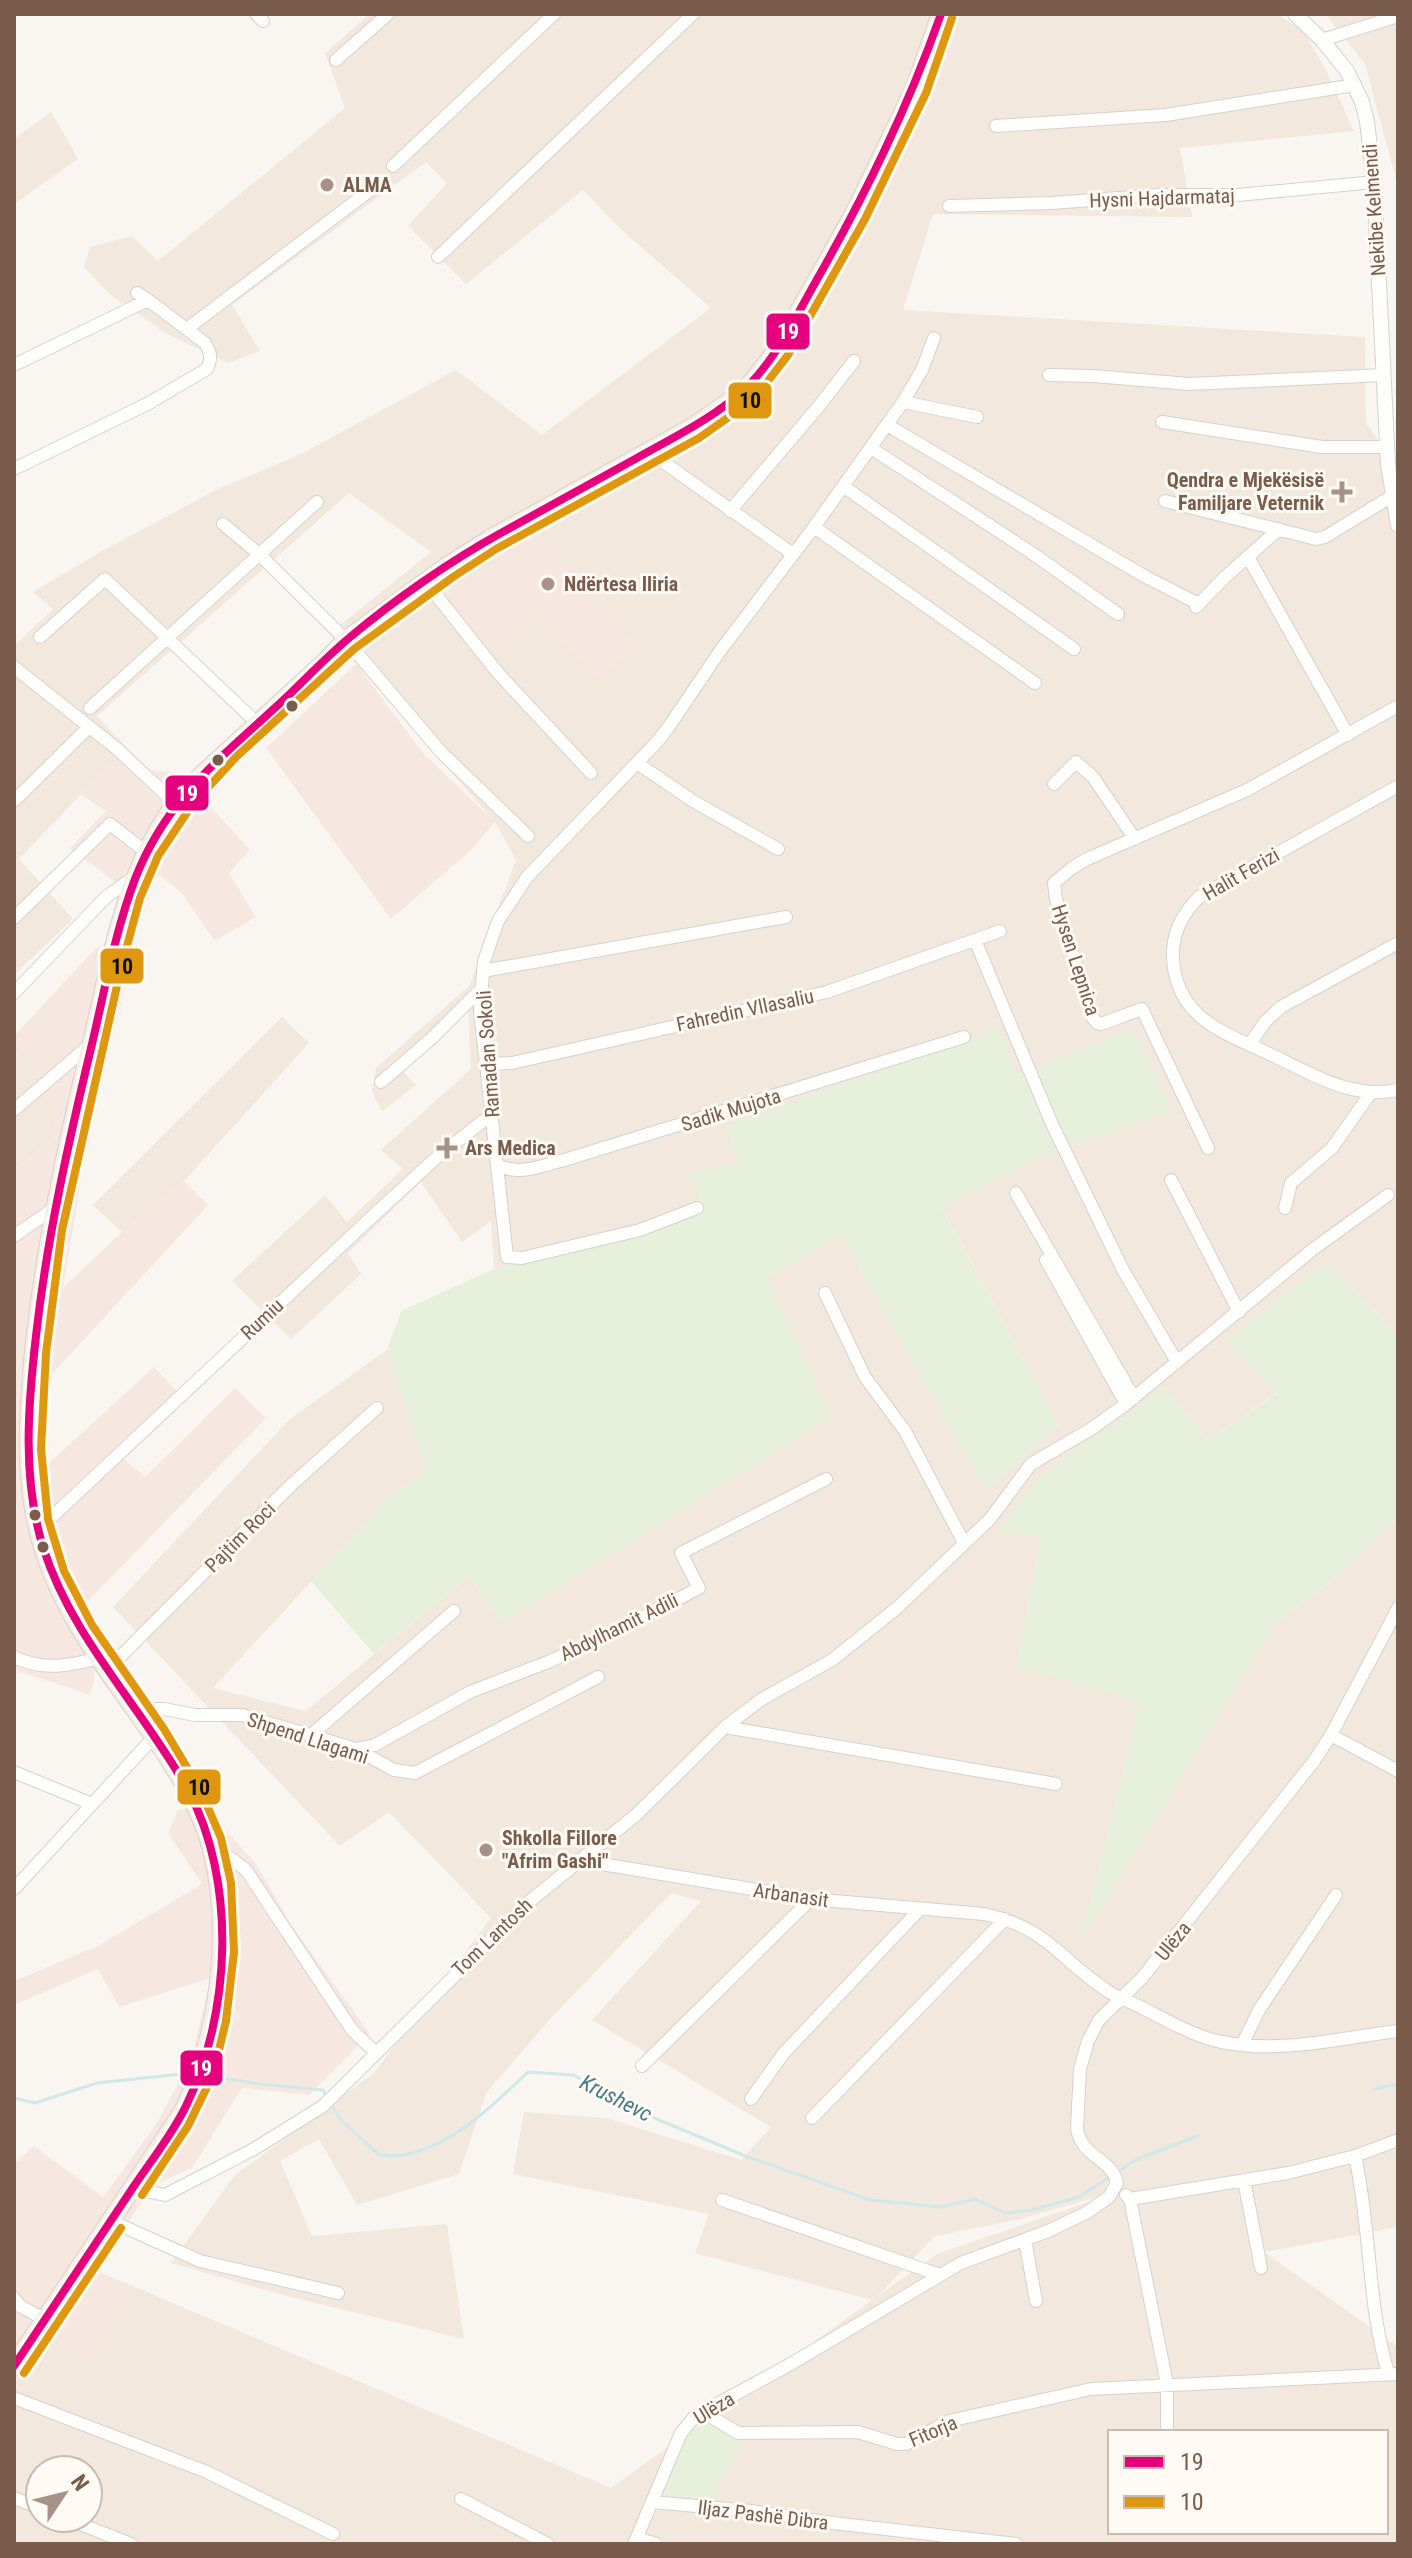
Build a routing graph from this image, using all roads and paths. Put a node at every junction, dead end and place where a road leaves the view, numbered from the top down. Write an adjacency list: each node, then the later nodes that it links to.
1 (388, 14): 8 (street)
2 (554, 14): 11 (street)
3 (693, 14): 15 (street)
4 (941, 14): 28 (main road)
5 (1295, 14): 7 (street, Nekibe Kelmendi)
6 (1398, 16): 7 (street)
7 (1322, 40): 9 (street, Nekibe Kelmendi)
8 (336, 60)
9 (1355, 85): 10 (street); 12 (street, Nekibe Kelmendi)
10 (996, 126)
11 (393, 166)
12 (1374, 182): 14 (street, Hysni Hajdarmataj); 21 (street, Nekibe Kelmendi)
13 (377, 185): 16 (street)
14 (949, 206)
15 (438, 257)
16 (188, 328): 19 (street); 29 (street)
17 (934, 338): 22 (street, Ramadan Sokoli)
18 (854, 361): 34 (street)
19 (14, 365)
20 (1049, 375): 21 (street)
21 (1384, 375): 26 (street, Nekibe Kelmendi)
22 (903, 402): 23 (street); 25 (street, Ramadan Sokoli)
23 (977, 417)
24 (1162, 422): 26 (street)
25 (887, 425): 27 (street, Ramadan Sokoli); 41 (street)
26 (1387, 447): 31 (street, Nekibe Kelmendi)
27 (871, 448): 30 (street, Ramadan Sokoli); 43 (street)
28 (649, 452): 34 (street); 42 (main road)
29 (14, 469)
30 (843, 486): 37 (street, Ramadan Sokoli); 47 (street)
31 (1392, 496): 36 (street, Nekibe Kelmendi); 38 (street)
32 (1165, 501): 38 (street)
33 (317, 502): 39 (street)
34 (730, 511): 40 (street)
35 (223, 524): 39 (street)
36 (1398, 525)
37 (814, 527): 40 (street, Ramadan Sokoli); 49 (street)
38 (1279, 529): 41 (street)
39 (259, 554): 45 (street); 46 (street)
40 (793, 554): 55 (street, Ramadan Sokoli)
41 (1248, 557): 54 (street)
42 (425, 581): 46 (main road); 56 (street)
43 (1118, 614)
44 (40, 637): 45 (street)
45 (167, 638): 51 (street); 52 (street)
46 (346, 640): 52 (main road); 61 (street)
47 (1074, 649)
48 (16, 673): 53 (street)
49 (1035, 683)
50 (1398, 706): 54 (street, Hysen Lepnica)
51 (90, 708)
52 (258, 724): 60 (main road)
53 (89, 727): 59 (street); 60 (street)
54 (1348, 735): 62 (street, Hysen Lepnica)
55 (637, 763): 63 (street); 71 (street, Ramadan Sokoli)
56 (591, 773)
57 (1054, 784): 62 (street)
58 (1398, 786): 76 (street, Halit Ferizi)
59 (14, 801)
60 (176, 804): 64 (main road)
61 (528, 836)
62 (1135, 839): 83 (street, Hysen Lepnica)
63 (778, 849)
64 (146, 852): 65 (main road); 67 (street)
65 (137, 875): 73 (street); 75 (main road)
66 (786, 917): 71 (street)
67 (14, 918)
68 (1000, 931): 69 (street, Fahredin Vllasaliu)
69 (975, 940): 77 (street, Fahredin Vllasaliu); 95 (street)
70 (1398, 943): 76 (street)
71 (483, 971): 72 (street, Ramadan Sokoli)
72 (481, 989): 77 (street, Ramadan Sokoli); 78 (street)
73 (14, 993)
74 (964, 1037): 84 (street, Sadik Mujota)
75 (92, 1043): 81 (street); 90 (main road)
76 (1250, 1044): 80 (street, Halit Ferizi)
77 (486, 1058): 82 (street, Ramadan Sokoli)
78 (381, 1082)
79 (1398, 1090): 80 (street)
80 (1370, 1094): 89 (street)
81 (14, 1110)
82 (492, 1114): 84 (street, Ramadan Sokoli); 99 (street, Rumiu)
83 (1208, 1148)
84 (498, 1165): 88 (street, Ramadan Sokoli)
85 (1171, 1180): 94 (street)
86 (1016, 1193): 96 (street)
87 (1388, 1195): 94 (street, Tom Lantosh)
88 (697, 1208)
89 (1285, 1208)
90 (53, 1209): 92 (street); 99 (main road)
91 (1031, 1235): 96 (street)
92 (14, 1236)
93 (825, 1293): 100 (street)
94 (1239, 1312): 95 (street, Tom Lantosh)
95 (1177, 1362): 96 (street, Tom Lantosh)
96 (1130, 1401): 100 (street, Tom Lantosh)
97 (377, 1408): 104 (street, Pajtim Roci)
98 (826, 1479): 111 (street, Abdylhamit Adili)
99 (38, 1530): 104 (main road)
100 (964, 1543): 107 (street, Tom Lantosh)
101 (1398, 1608): 109 (street, Ulëza)
102 (454, 1611): 108 (street)
103 (14, 1657): 104 (street)
104 (103, 1664): 106 (main road)
105 (598, 1677): 111 (street, Shpend Llagami)
106 (135, 1709): 108 (street, Shpend Llagami); 110 (main road)
107 (725, 1727): 114 (street); 117 (street, Tom Lantosh)
108 (311, 1735): 111 (street, Shpend Llagami)
109 (1331, 1735): 112 (street); 123 (street, Ulëza)
110 (154, 1737): 115 (street); 116 (main road)
111 (356, 1749)
112 (1398, 1771)
113 (14, 1772): 115 (street)
114 (1056, 1784)
115 (92, 1804): 118 (street)
116 (213, 1852): 126 (street); 134 (main road)
117 (578, 1860): 120 (street, Arbanasit); 126 (street, Tom Lantosh)
118 (16, 1883)
119 (1336, 1895): 125 (street)
120 (811, 1899): 121 (street, Arbanasit); 127 (street)
121 (920, 1909): 122 (street, Arbanasit); 128 (street)
122 (1005, 1919): 123 (street, Arbanasit); 129 (street)
123 (1122, 1998): 125 (street, Arbanasit); 132 (street, Ulëza)
124 (1398, 2031): 125 (street, Arbanasit)
125 (1242, 2045)
126 (375, 2052): 134 (street, Tom Lantosh)
127 (642, 2066)
128 (751, 2099)
129 (812, 2118)
130 (1398, 2140): 131 (street)
131 (1355, 2156): 133 (street); 146 (street)
132 (1115, 2176): 135 (street); 138 (street, Ulëza)
133 (1244, 2180): 135 (street); 139 (street)
134 (132, 2188): 137 (main road)
135 (1130, 2199): 147 (street)
136 (722, 2200): 140 (street)
137 (111, 2221): 141 (street); 144 (main road)
138 (1025, 2240): 140 (street, Ulëza); 143 (street)
139 (1261, 2268)
140 (940, 2275): 149 (street, Ulëza)
141 (338, 2293)
142 (14, 2298): 144 (street)
143 (1036, 2301)
144 (44, 2319): 145 (main road)
145 (14, 2366)
146 (1393, 2373): 147 (street, Fitorja)
147 (1167, 2384): 149 (street, Fitorja); 150 (street)
148 (14, 2398): 154 (street)
149 (705, 2410): 152 (street, Ulëza)
150 (1167, 2430)
151 (461, 2499): 157 (street)
152 (652, 2502): 155 (street, Ulëza); 159 (street, Iljaz Pashë Dibra)
153 (104, 2533): 156 (street)
154 (333, 2534)
155 (635, 2541): 158 (street)
156 (131, 2544)
157 (548, 2544)
158 (656, 2544)
159 (1016, 2544)

